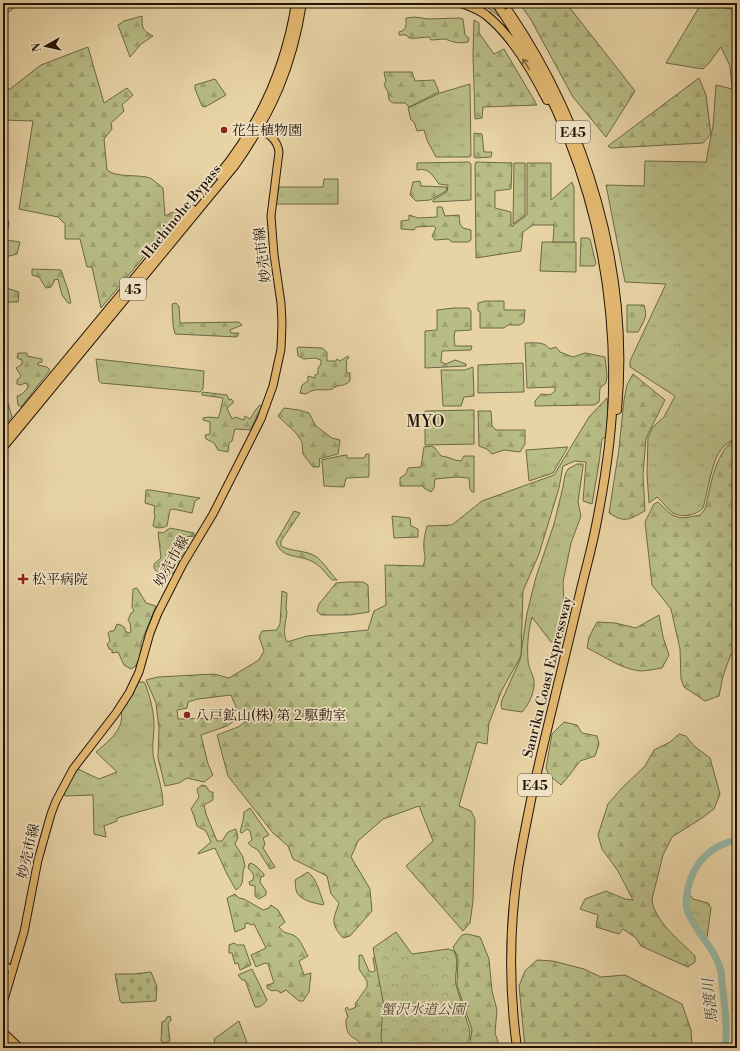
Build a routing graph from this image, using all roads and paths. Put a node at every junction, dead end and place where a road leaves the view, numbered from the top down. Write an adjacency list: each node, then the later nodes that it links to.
1 (296, 3): 8 (highway, Hachinohe Bypass / 45)
2 (302, 3): 8 (highway, Hachinohe Bypass / 45)
3 (461, 3): 9 (highway, one-way to 3)
4 (496, 3): 9 (highway, Sanriku Coast Expressway / E45)
5 (503, 3): 7 (highway, Sanriku Coast Expressway / E45)
6 (506, 3): 7 (highway)
7 (516, 23): 12 (highway, Sanriku Coast Expressway / E45)
8 (257, 127): 10 (highway, Hachinohe Bypass / 45); 11 (highway, Hachinohe Bypass / 45); 14 (main road, 妙売市線)
9 (578, 160): 12 (highway, Sanriku Coast Expressway / E45)
10 (3, 437)
11 (3, 447)
12 (596, 528): 18 (highway, Sanriku Coast Expressway / E45)
13 (3, 961): 14 (street)
14 (12, 970): 15 (main road, 妙売市線)
15 (3, 1003)
16 (3, 1032): 17 (main road)
17 (20, 1048)
18 (517, 1048)

